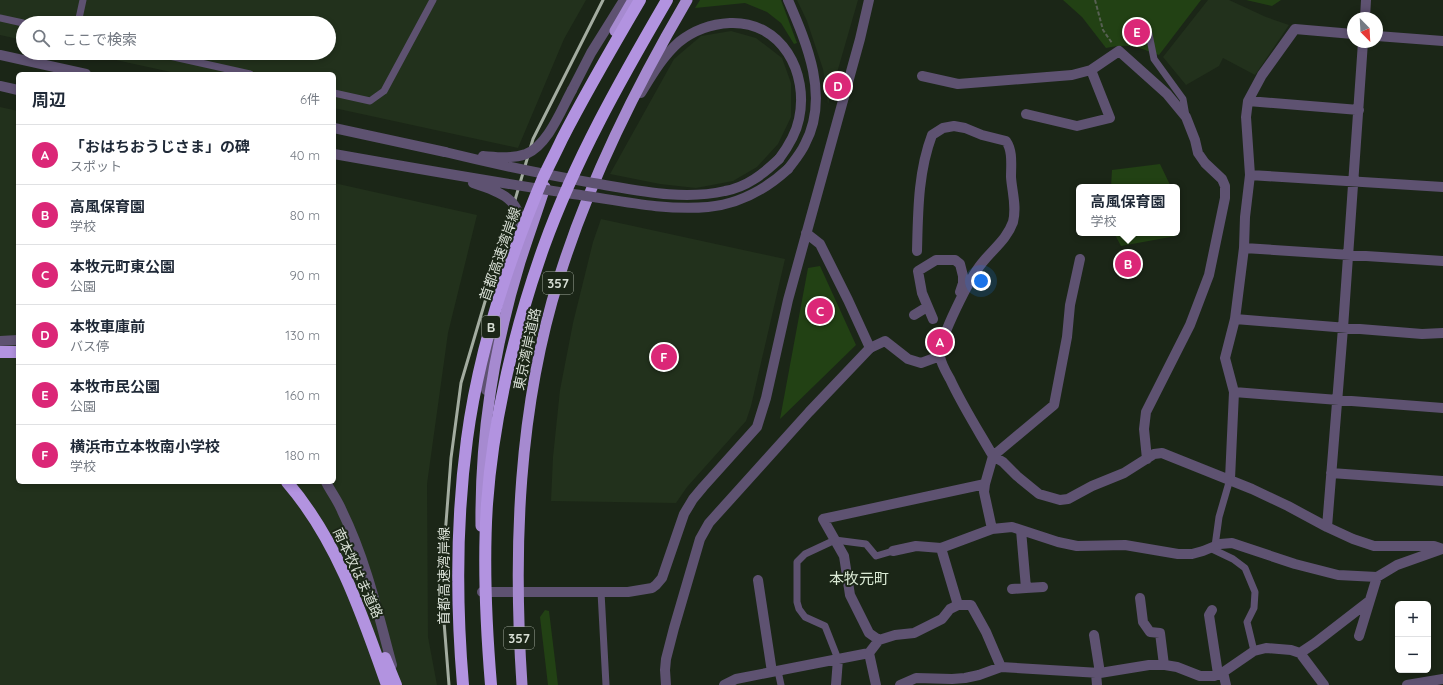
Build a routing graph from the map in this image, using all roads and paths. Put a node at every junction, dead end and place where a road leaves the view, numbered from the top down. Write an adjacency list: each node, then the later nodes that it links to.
1 (83, 0): 13 (lane)
2 (433, 0): 32 (lane)
3 (624, 0): 39 (street, bridge)
4 (633, 0): 69 (highway, 東京湾岸道路 / 357)
5 (640, 0): 117 (highway, 首都高速湾岸線 / B, bridge)
6 (667, 0): 119 (highway, B, bridge)
7 (688, 0): 37 (highway, 東京湾岸道路 / 357)
8 (788, 0): 41 (street, bridge)
9 (869, 0): 45 (street)
10 (1095, 0): 21 (path)
11 (1366, 0): 12 (street)
12 (1365, 12)
13 (80, 16)
14 (0, 18): 15 (lane)
15 (16, 21)
16 (1347, 33): 33 (street)
17 (1149, 34): 36 (lane)
18 (1383, 36): 19 (street)
19 (1443, 41)
20 (1363, 48): 34 (street)
21 (1119, 51): 26 (street); 36 (street)
22 (0, 55): 23 (street)
23 (16, 59)
24 (23, 60): 27 (street)
25 (187, 60): 28 (lane)
26 (1091, 70): 29 (street); 35 (street)
27 (77, 72)
28 (241, 72)
29 (922, 76)
30 (0, 86): 31 (street)
31 (16, 90)
32 (336, 93)
33 (1248, 101): 34 (street); 42 (street)
34 (1359, 110): 43 (street)
35 (1026, 114)
36 (1186, 117): 71 (street)
37 (620, 127): 39 (street, bridge); 92 (highway, 東京湾岸道路 / 357)
38 (336, 128): 39 (street)
39 (445, 152)
40 (336, 154): 41 (street, bridge)
41 (438, 172): 69 (street, bridge)
42 (1250, 175): 43 (street); 46 (street)
43 (1354, 182): 44 (street); 48 (street)
44 (1443, 187)
45 (806, 233): 62 (street); 94 (street)
46 (1244, 248): 48 (street); 54 (street)
47 (917, 251): 55 (street)
48 (1348, 255): 50 (street); 56 (street)
49 (1080, 259): 70 (street)
50 (1443, 261)
51 (927, 307): 52 (street); 53 (street); 55 (street)
52 (914, 315)
53 (933, 319)
54 (1235, 319): 56 (street); 66 (street)
55 (951, 322): 65 (street)
56 (1343, 328): 57 (street); 67 (street)
57 (1443, 333)
58 (16, 340): 59 (street)
59 (0, 341)
60 (0, 347): 61 (highway)
61 (16, 347)
62 (870, 348): 65 (street); 122 (street)
63 (0, 352): 64 (highway)
64 (16, 352)
65 (940, 356): 70 (street)
66 (1234, 392): 67 (street); 73 (street)
67 (1337, 400): 68 (street); 72 (street)
68 (1443, 408)
69 (486, 418): 93 (highway, 東京湾岸道路 / 357)
70 (993, 456): 71 (street); 78 (street)
71 (1147, 459): 73 (street)
72 (1331, 473): 74 (street); 79 (street)
73 (1230, 479): 79 (street); 83 (lane)
74 (1443, 481)
75 (289, 484): 114 (highway, 南本牧はま道路)
76 (296, 484): 99 (highway, 南本牧はま道路)
77 (327, 484): 116 (street)
78 (985, 484): 80 (street); 82 (street)
79 (1327, 527): 85 (street)
80 (992, 529): 81 (street); 84 (street)
81 (1021, 530): 83 (street); 90 (street)
82 (835, 540): 86 (lane); 102 (street); 106 (lane)
83 (1212, 547): 87 (street); 103 (lane)
84 (941, 548): 86 (street); 97 (street)
85 (1443, 549): 87 (street)
86 (893, 551)
87 (1377, 577): 96 (street)
88 (758, 580): 109 (street)
89 (1044, 587): 90 (street)
90 (1026, 588): 91 (street)
91 (1012, 589)
92 (519, 591): 93 (street); 94 (street); 120 (highway, 東京湾岸道路 / 357)
93 (482, 592): 118 (highway, 東京湾岸道路 / 357)
94 (601, 592): 121 (lane)
95 (1140, 598): 107 (street)
96 (1368, 602): 101 (street); 105 (street)
97 (958, 605): 102 (street); 108 (street)
98 (1212, 610): 111 (street)
99 (367, 614): 115 (highway, 南本牧はま道路); 116 (highway)
100 (1094, 635): 110 (street)
101 (1359, 636)
102 (879, 640): 104 (street)
103 (1254, 651): 105 (street); 111 (street)
104 (869, 653): 106 (street); 126 (street)
105 (1300, 653): 130 (street)
106 (838, 659): 109 (street); 125 (street)
107 (1164, 665): 110 (street); 111 (street)
108 (1001, 667): 110 (street); 113 (street)
109 (775, 671): 123 (street); 124 (lane)
110 (1098, 673): 128 (street)
111 (1221, 673): 129 (street)
112 (1443, 679): 131 (street)
113 (966, 681): 127 (street)
114 (387, 685)
115 (392, 685)
116 (397, 685)
117 (463, 685)
118 (485, 685)
119 (491, 685)
120 (522, 685)
121 (606, 685)
122 (666, 685)
123 (724, 685)
124 (780, 685)
125 (836, 685)
126 (876, 685)
127 (900, 685)
128 (1097, 685)
129 (1226, 685)
130 (1324, 685)
131 (1407, 685)

